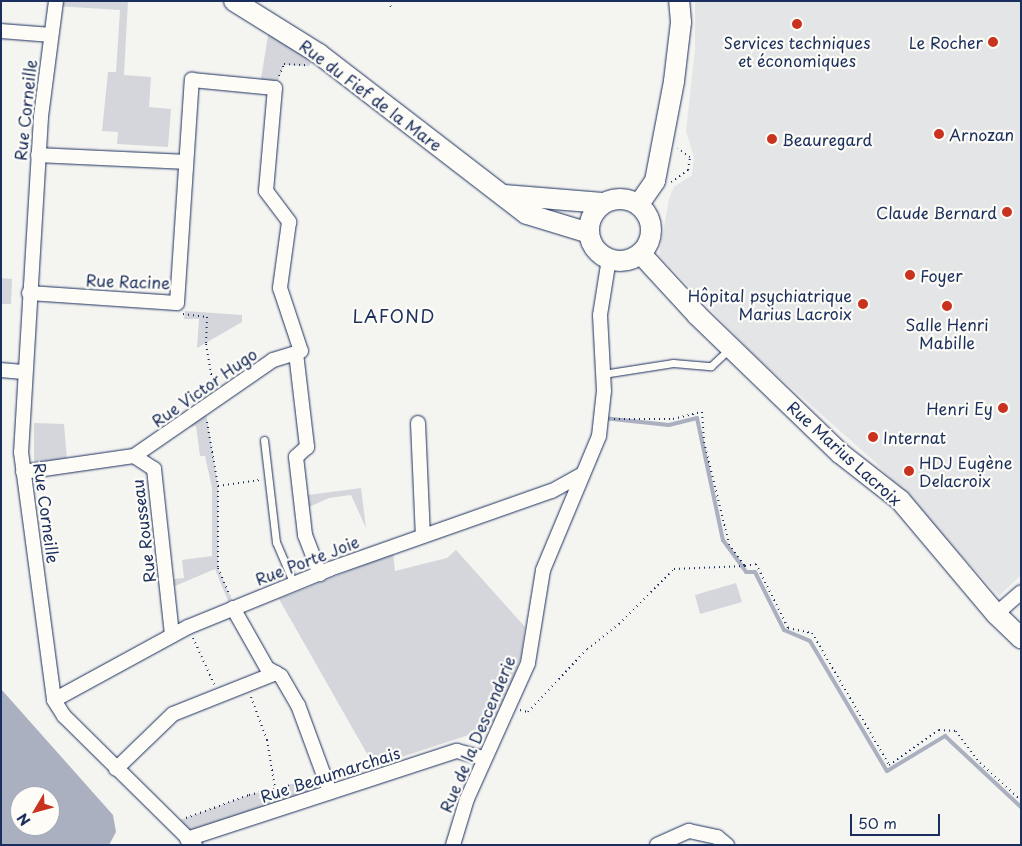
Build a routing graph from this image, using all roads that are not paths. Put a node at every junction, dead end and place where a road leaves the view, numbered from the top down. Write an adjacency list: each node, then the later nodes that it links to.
1 (56, 1): 5 (street, Rue Corneille)
2 (234, 1): 8 (main road, Rue du Fief de la Mare)
3 (679, 1): 10 (main road)
4 (1, 31): 5 (street)
5 (51, 35): 6 (street, Rue Corneille)
6 (38, 155): 7 (street); 14 (street, Rue Corneille)
7 (186, 162): 14 (street, Rue Racine); 16 (street, Rue Racine)
8 (504, 195): 9 (main road); 11 (main road, Rue du Fief de la Mare)
9 (603, 203): 10 (main road); 11 (main road)
10 (639, 204): 12 (main road)
11 (589, 233): 13 (main road)
12 (641, 254): 13 (main road); 15 (main road, Rue Marius Lacroix)
13 (609, 260): 19 (street, Rue de la Descenderie)
14 (29, 293): 18 (street, Rue Corneille)
15 (731, 348): 19 (lane); 32 (main road, Rue Marius Lacroix)
16 (296, 353): 22 (street, Rue Victor Hugo); 28 (street)
17 (1, 370): 18 (street)
18 (25, 372): 25 (street, Rue Corneille)
19 (603, 374): 26 (street, Rue de la Descenderie)
20 (418, 423): 27 (street)
21 (264, 440): 29 (lane)
22 (151, 444): 23 (street, Rue Victor Hugo); 24 (street)
23 (134, 456): 24 (street, Rue Rousseau); 25 (street, Rue Rousseau)
24 (154, 469): 33 (street, Rue Rousseau)
25 (24, 472): 36 (street, Rue Corneille)
26 (583, 474): 27 (street, Rue Porte Joie); 37 (street, Rue de la Descenderie)
27 (423, 536): 28 (street, Rue Porte Joie)
28 (320, 574): 29 (street, Rue Porte Joie)
29 (294, 584): 31 (street, Rue Porte Joie)
30 (1021, 592): 32 (street)
31 (234, 608): 33 (street, Rue Porte Joie); 35 (street)
32 (996, 614): 34 (main road, Rue Marius Lacroix)
33 (172, 635): 36 (street, Rue Porte Joie)
34 (1021, 638)
35 (276, 673): 38 (street); 39 (street)
36 (54, 700): 38 (street)
37 (484, 758): 39 (street, Rue Beaumarchais); 41 (street, Rue de la Descenderie)
38 (116, 769): 40 (street)
39 (330, 792): 40 (street, Rue Beaumarchais)
40 (191, 842)
41 (453, 845)
42 (657, 845): 43 (street)
43 (727, 845)

